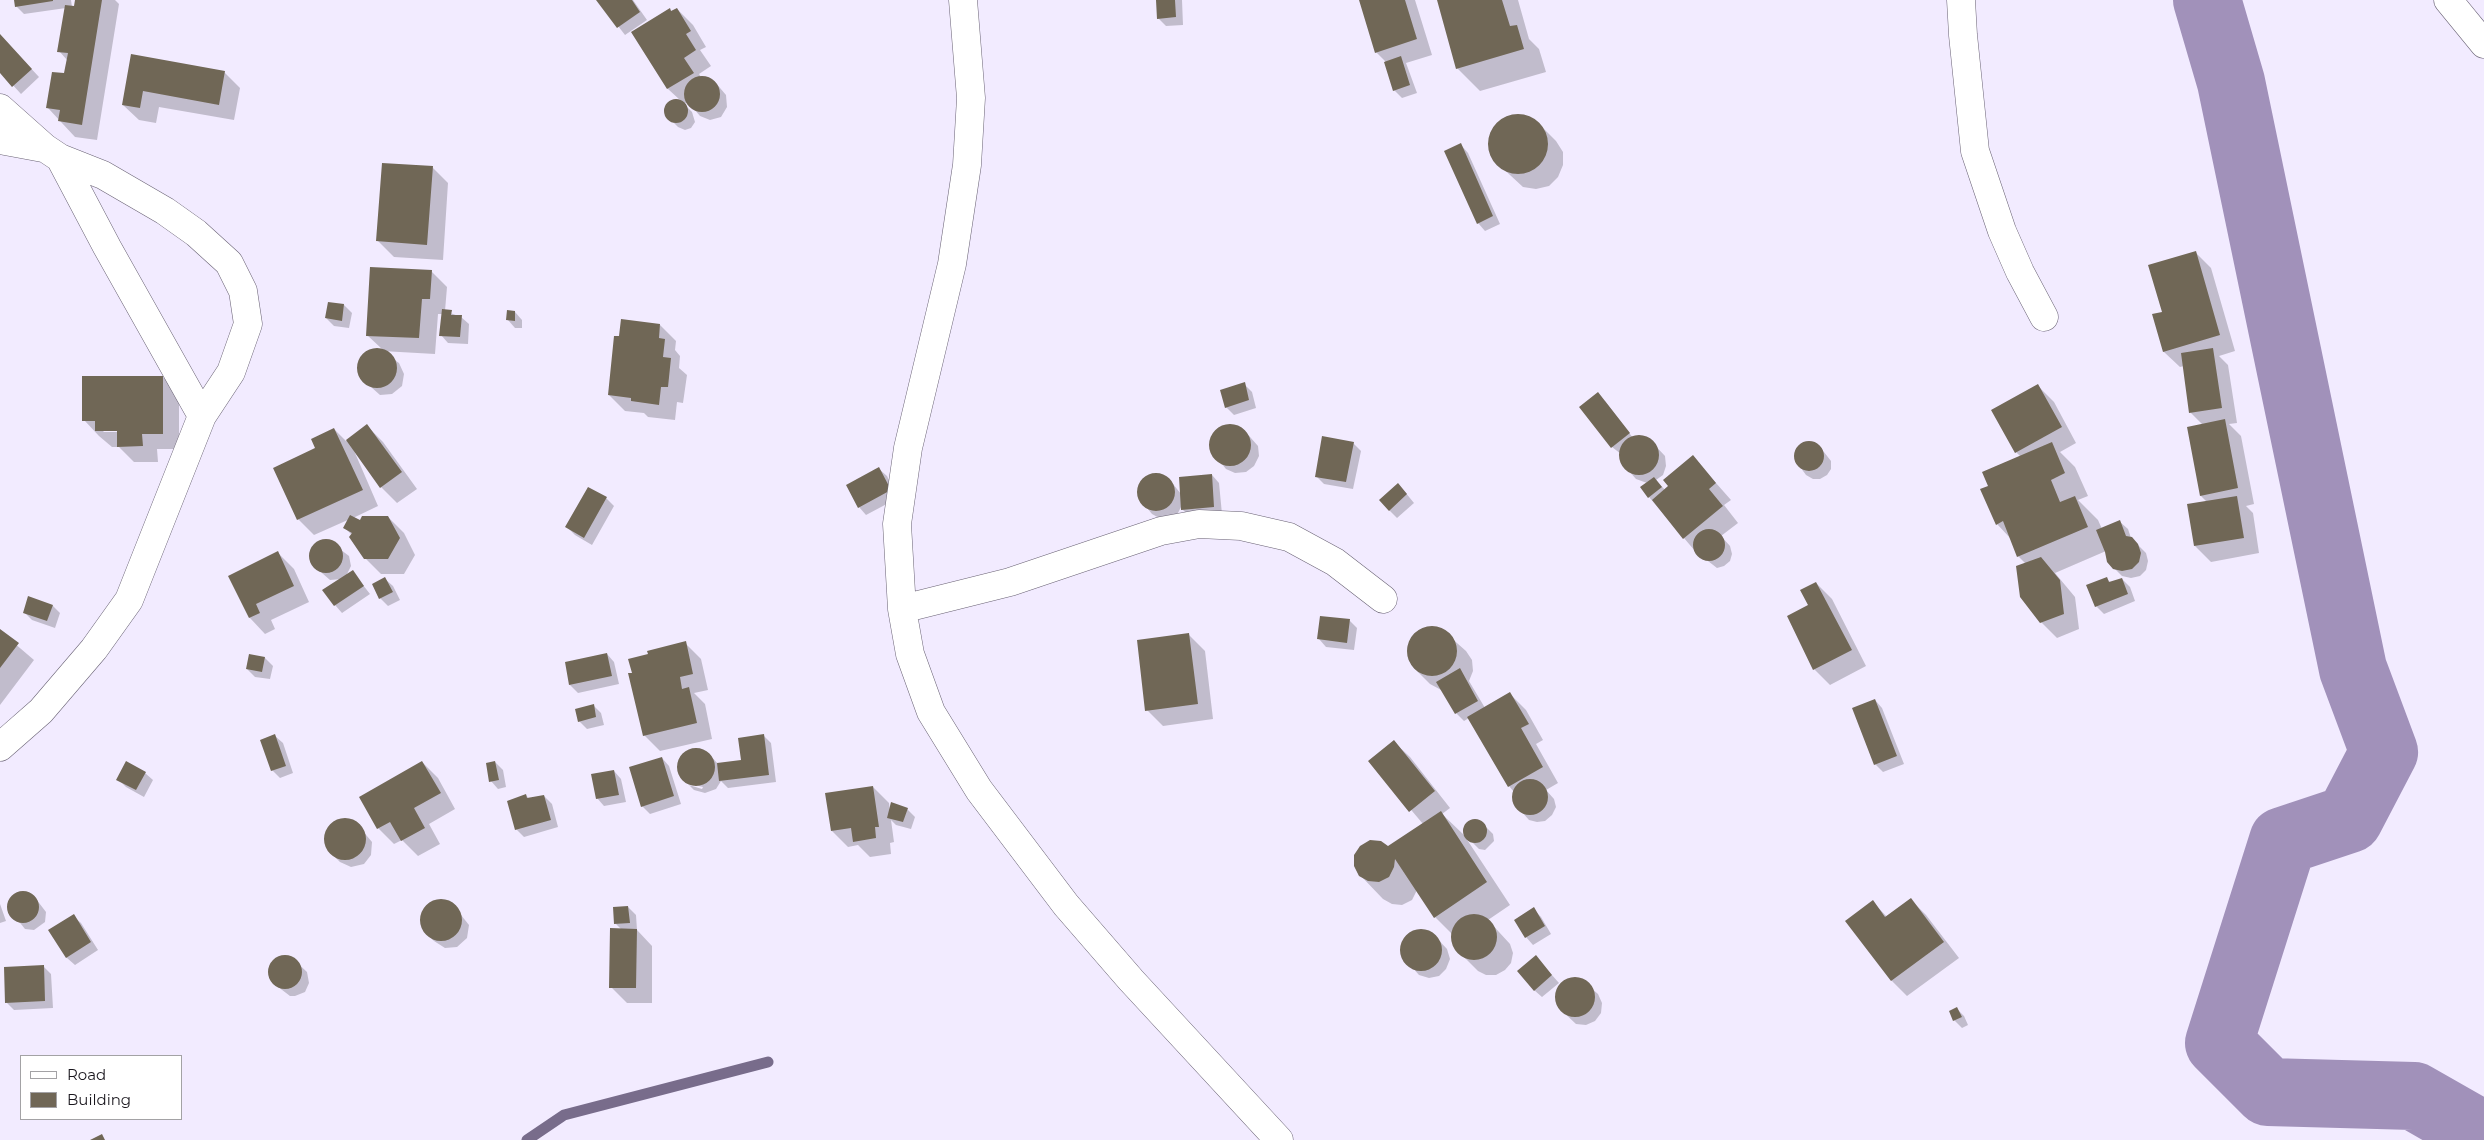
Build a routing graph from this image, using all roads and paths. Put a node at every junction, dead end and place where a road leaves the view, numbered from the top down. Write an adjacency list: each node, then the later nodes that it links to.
1 (963, 0): 11 (street)
2 (1961, 0): 8 (street)
3 (2448, 0): 4 (street)
4 (2484, 44)
5 (0, 108): 7 (street)
6 (0, 140): 7 (street)
7 (52, 153): 9 (street); 9 (street)
8 (2044, 317)
9 (202, 416): 12 (street)
10 (1383, 599): 11 (street)
11 (902, 609): 13 (street)
12 (0, 747)
13 (1279, 1140)

